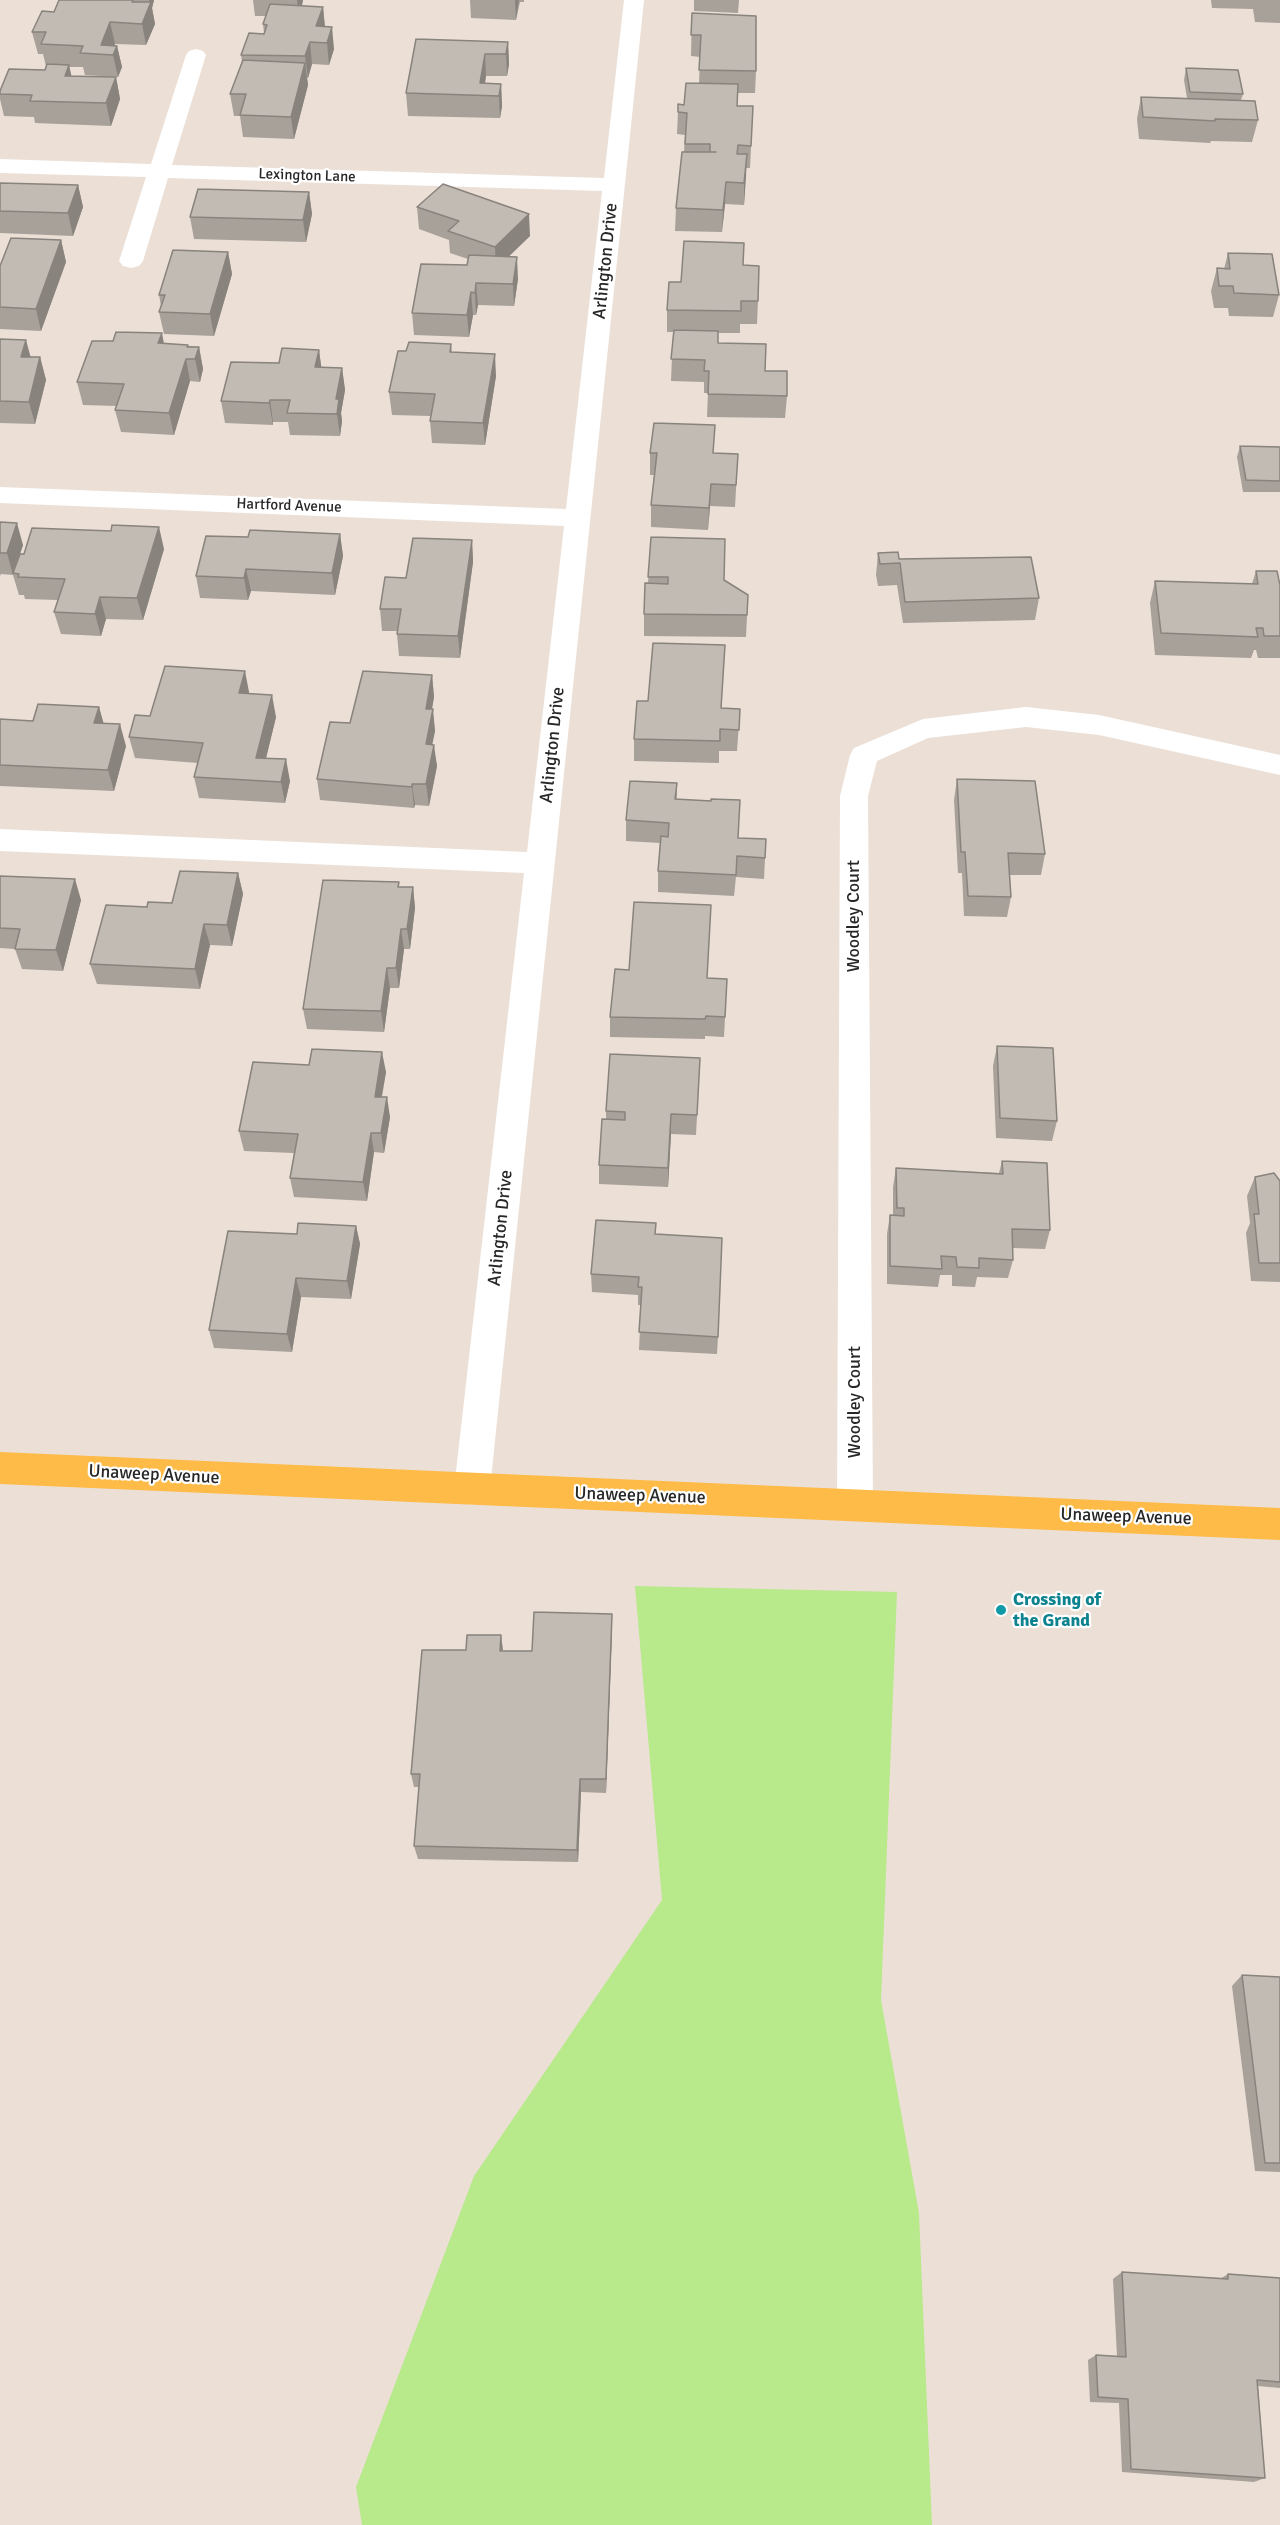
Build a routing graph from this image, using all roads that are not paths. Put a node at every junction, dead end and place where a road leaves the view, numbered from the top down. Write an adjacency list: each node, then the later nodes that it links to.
1 (634, 0): 5 (street, Arlington Drive)
2 (196, 55): 4 (street)
3 (0, 166): 4 (street, Lexington Lane)
4 (159, 171): 5 (street, Lexington Lane); 6 (street)
5 (614, 185): 8 (street, Arlington Drive)
6 (131, 261)
7 (0, 495): 8 (street, Hartford Avenue)
8 (578, 518): 11 (street, Arlington Drive)
9 (1280, 765): 14 (street, Woodley Court)
10 (0, 840): 11 (street)
11 (540, 863): 13 (street, Arlington Drive)
12 (0, 1468): 13 (main road, Unaweep Avenue)
13 (472, 1489): 14 (main road, Unaweep Avenue)
14 (855, 1505): 15 (main road, Unaweep Avenue)
15 (1280, 1524)

